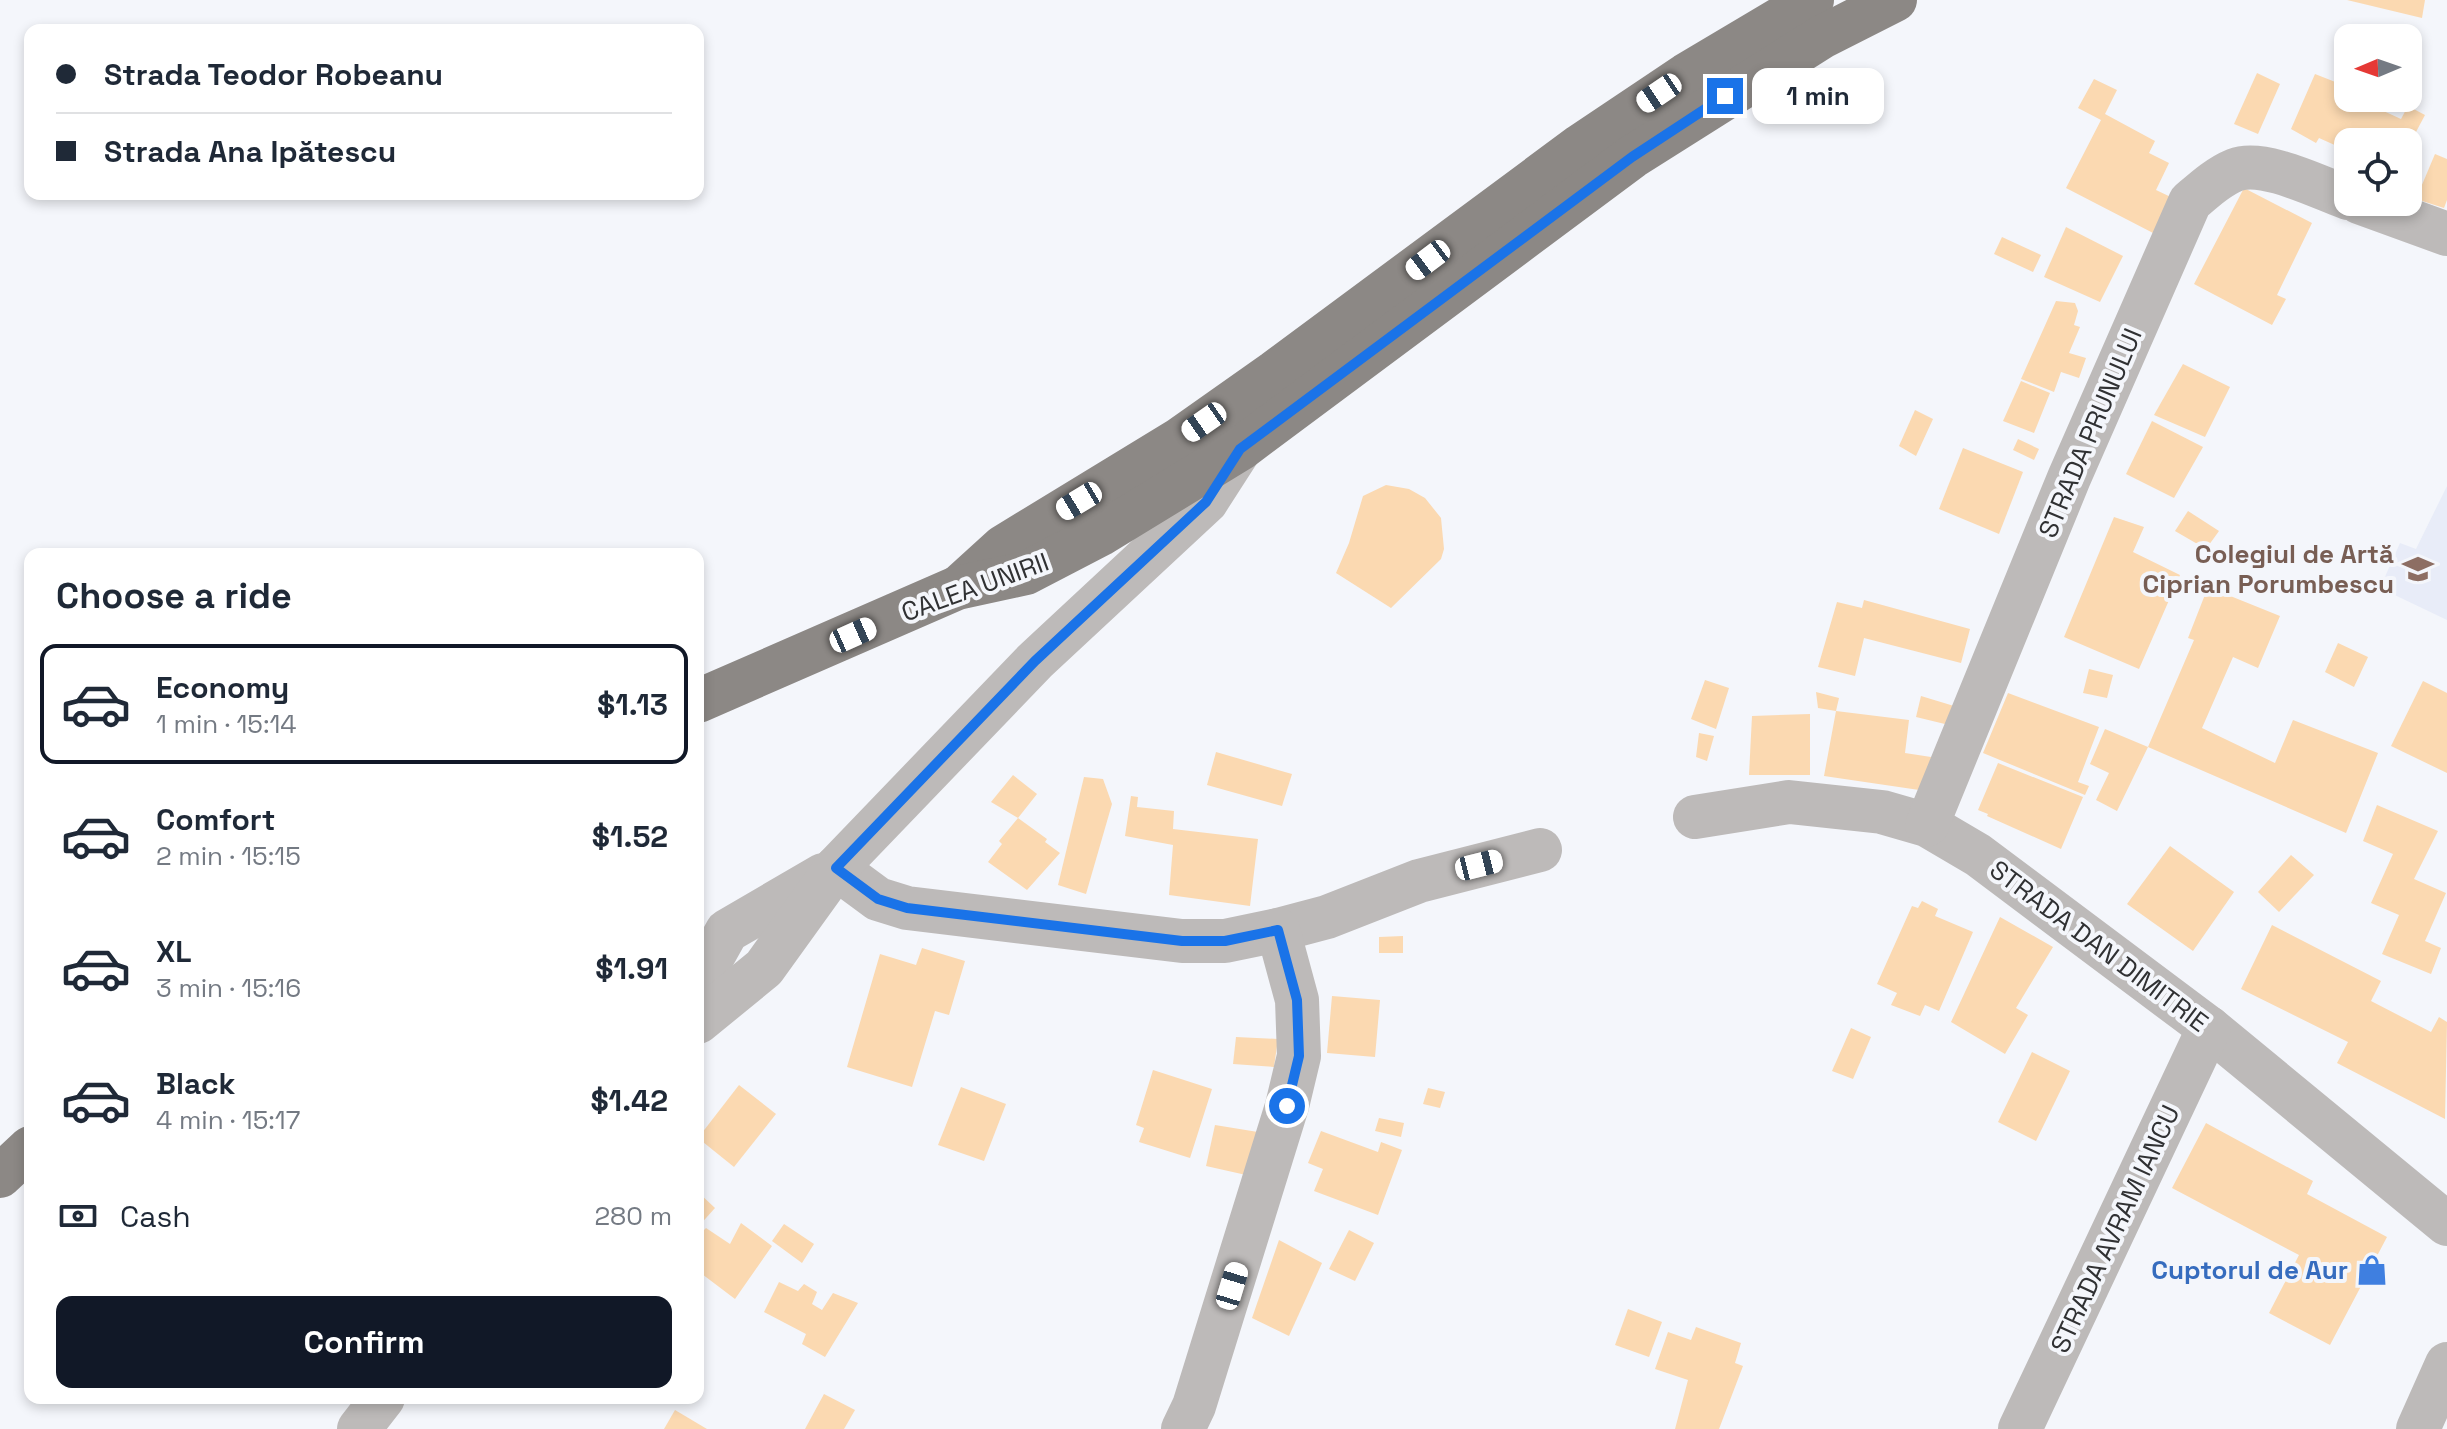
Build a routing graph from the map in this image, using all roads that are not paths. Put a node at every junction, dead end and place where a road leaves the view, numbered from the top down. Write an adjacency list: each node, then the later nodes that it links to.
1 (1812, 0): 7 (main road)
2 (1895, 0): 6 (main road, CALEA UNIRII)
3 (2334, 193): 10 (street, STRADA PRUNULUI)
4 (2398, 216): 5 (street)
5 (2447, 234)
6 (1240, 449): 7 (main road, CALEA UNIRII); 12 (street)
7 (957, 588): 8 (main road, CALEA UNIRII)
8 (704, 698)
9 (1695, 817): 10 (street, STRADA DAN DIMITRIE)
10 (1927, 825): 16 (street, STRADA DAN DIMITRIE)
11 (1540, 850): 13 (street)
12 (836, 868): 13 (street); 14 (street); 15 (street)
13 (1278, 930): 23 (street)
14 (704, 972)
15 (704, 1017)
16 (2209, 1028): 19 (street, STRADA DAN DIMITRIE); 24 (street, STRADA AVRAM IANCU)
17 (24, 1154): 18 (main road)
18 (0, 1176)
19 (2447, 1224)
20 (2447, 1364): 25 (street)
21 (378, 1404): 22 (street)
22 (359, 1429)
23 (1183, 1429)
24 (2020, 1429)
25 (2418, 1429)

